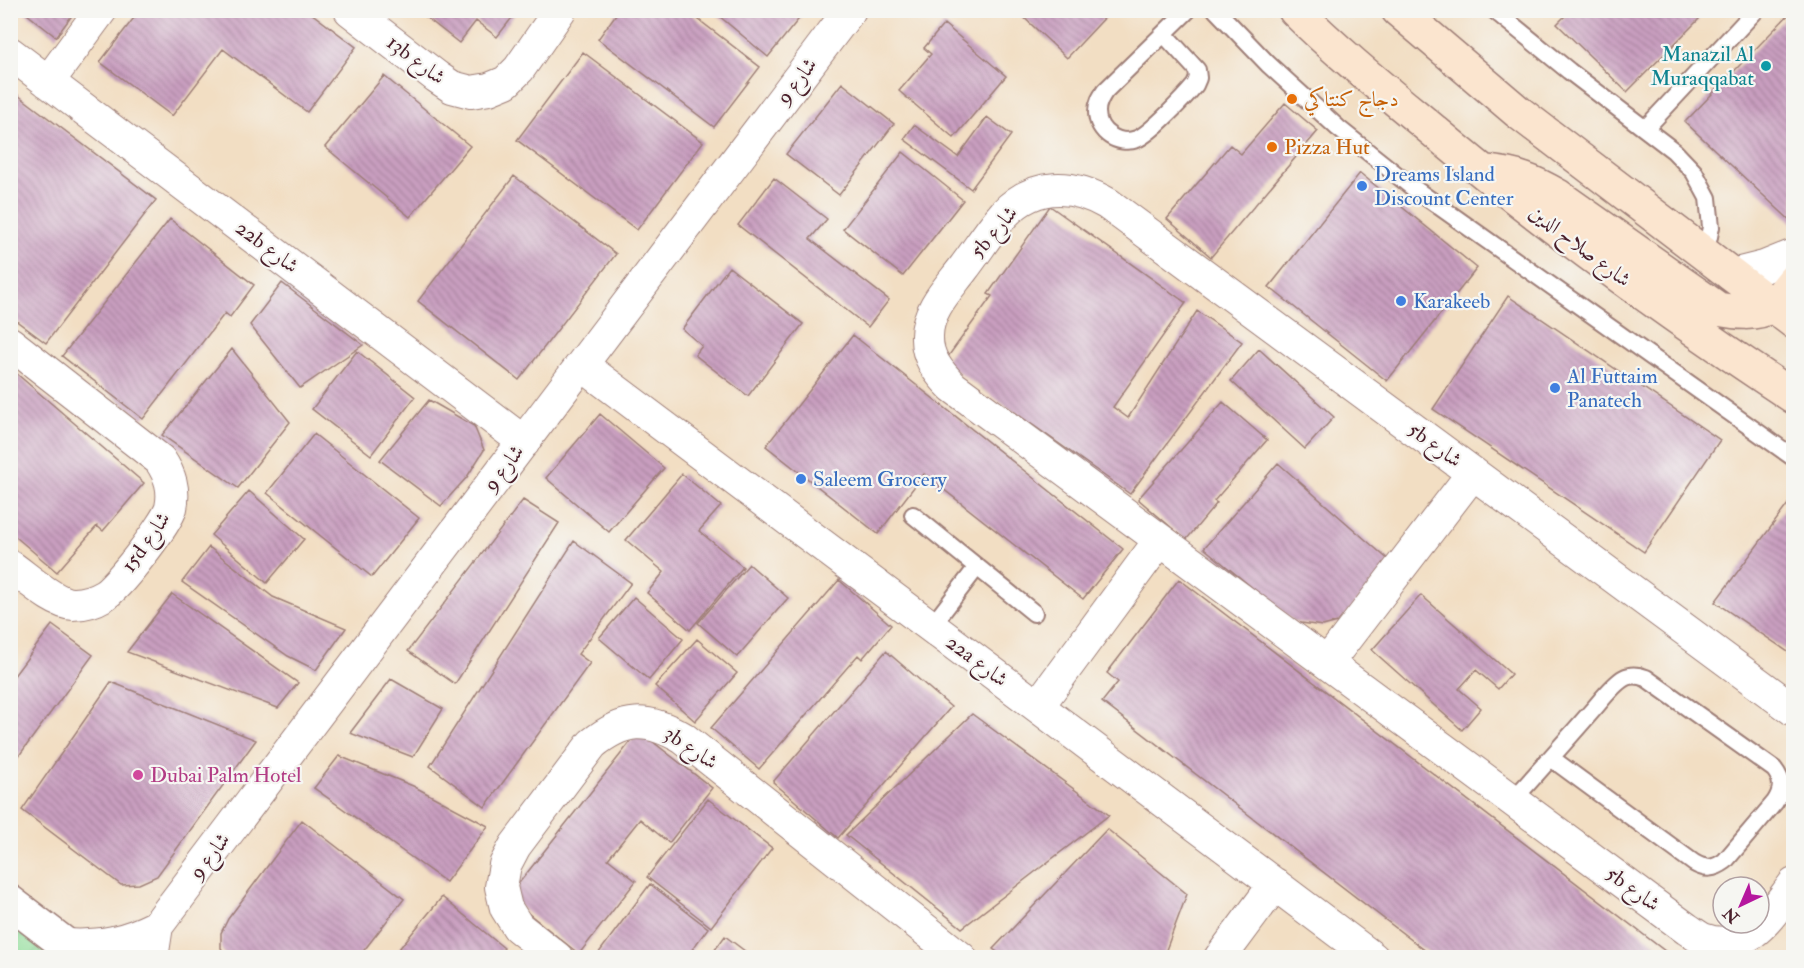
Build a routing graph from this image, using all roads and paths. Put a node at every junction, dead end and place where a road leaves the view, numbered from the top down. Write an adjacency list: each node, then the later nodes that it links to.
1 (101, 10): 13 (street)
2 (350, 10): 3 (street, 13b شارع)
3 (560, 10)
4 (850, 10): 22 (street, شارع 9)
5 (1188, 10): 11 (lane)
6 (1216, 10): 25 (lane)
7 (1295, 10): 15 (main road, شارع صلاح الدين)
8 (1398, 10): 17 (main road)
9 (1494, 10): 14 (lane)
10 (1756, 10): 14 (lane)
11 (1164, 34): 11 (lane)
12 (10, 53): 13 (street, 22b شارع)
13 (48, 81): 24 (street, 22b شارع)
14 (1645, 129): 17 (lane)
15 (1483, 172): 20 (main road); 23 (main road, شارع صلاح الدين)
16 (1794, 255): 18 (street)
17 (1705, 256): 18 (main road)
18 (1732, 275): 20 (main road)
19 (1794, 280): 20 (main road)
20 (1782, 314)
21 (10, 343): 29 (street, 15d شارع)
22 (582, 365): 24 (street, شارع 9); 32 (street, 22a شارع)
23 (1794, 397)
24 (524, 442): 41 (street, شارع 9)
25 (1794, 459)
26 (1473, 473): 28 (street, 5b شارع); 33 (street, 5b شارع); 35 (street, 5b شارع)
27 (913, 515): 30 (lane)
28 (1160, 540): 33 (street, 5b شارع); 34 (street)
29 (10, 566)
30 (977, 567): 31 (lane); 32 (lane)
31 (1034, 613)
32 (931, 627): 34 (street, 22a شارع)
33 (1327, 663): 37 (street, 5b شارع)
34 (1038, 706): 38 (street, 22a شارع)
35 (1794, 710)
36 (1551, 758): 36 (lane); 37 (lane)
37 (1513, 800): 39 (street, 5b شارع)
38 (1275, 884): 46 (street); 47 (street, 22a شارع)
39 (1794, 884)
40 (10, 903): 42 (street)
41 (157, 926): 42 (street, شارع 9); 43 (street, شارع 9)
42 (75, 951)
43 (152, 957)
44 (557, 957): 45 (street, 3b شارع)
45 (961, 957)
46 (1220, 957)
47 (1373, 957)

